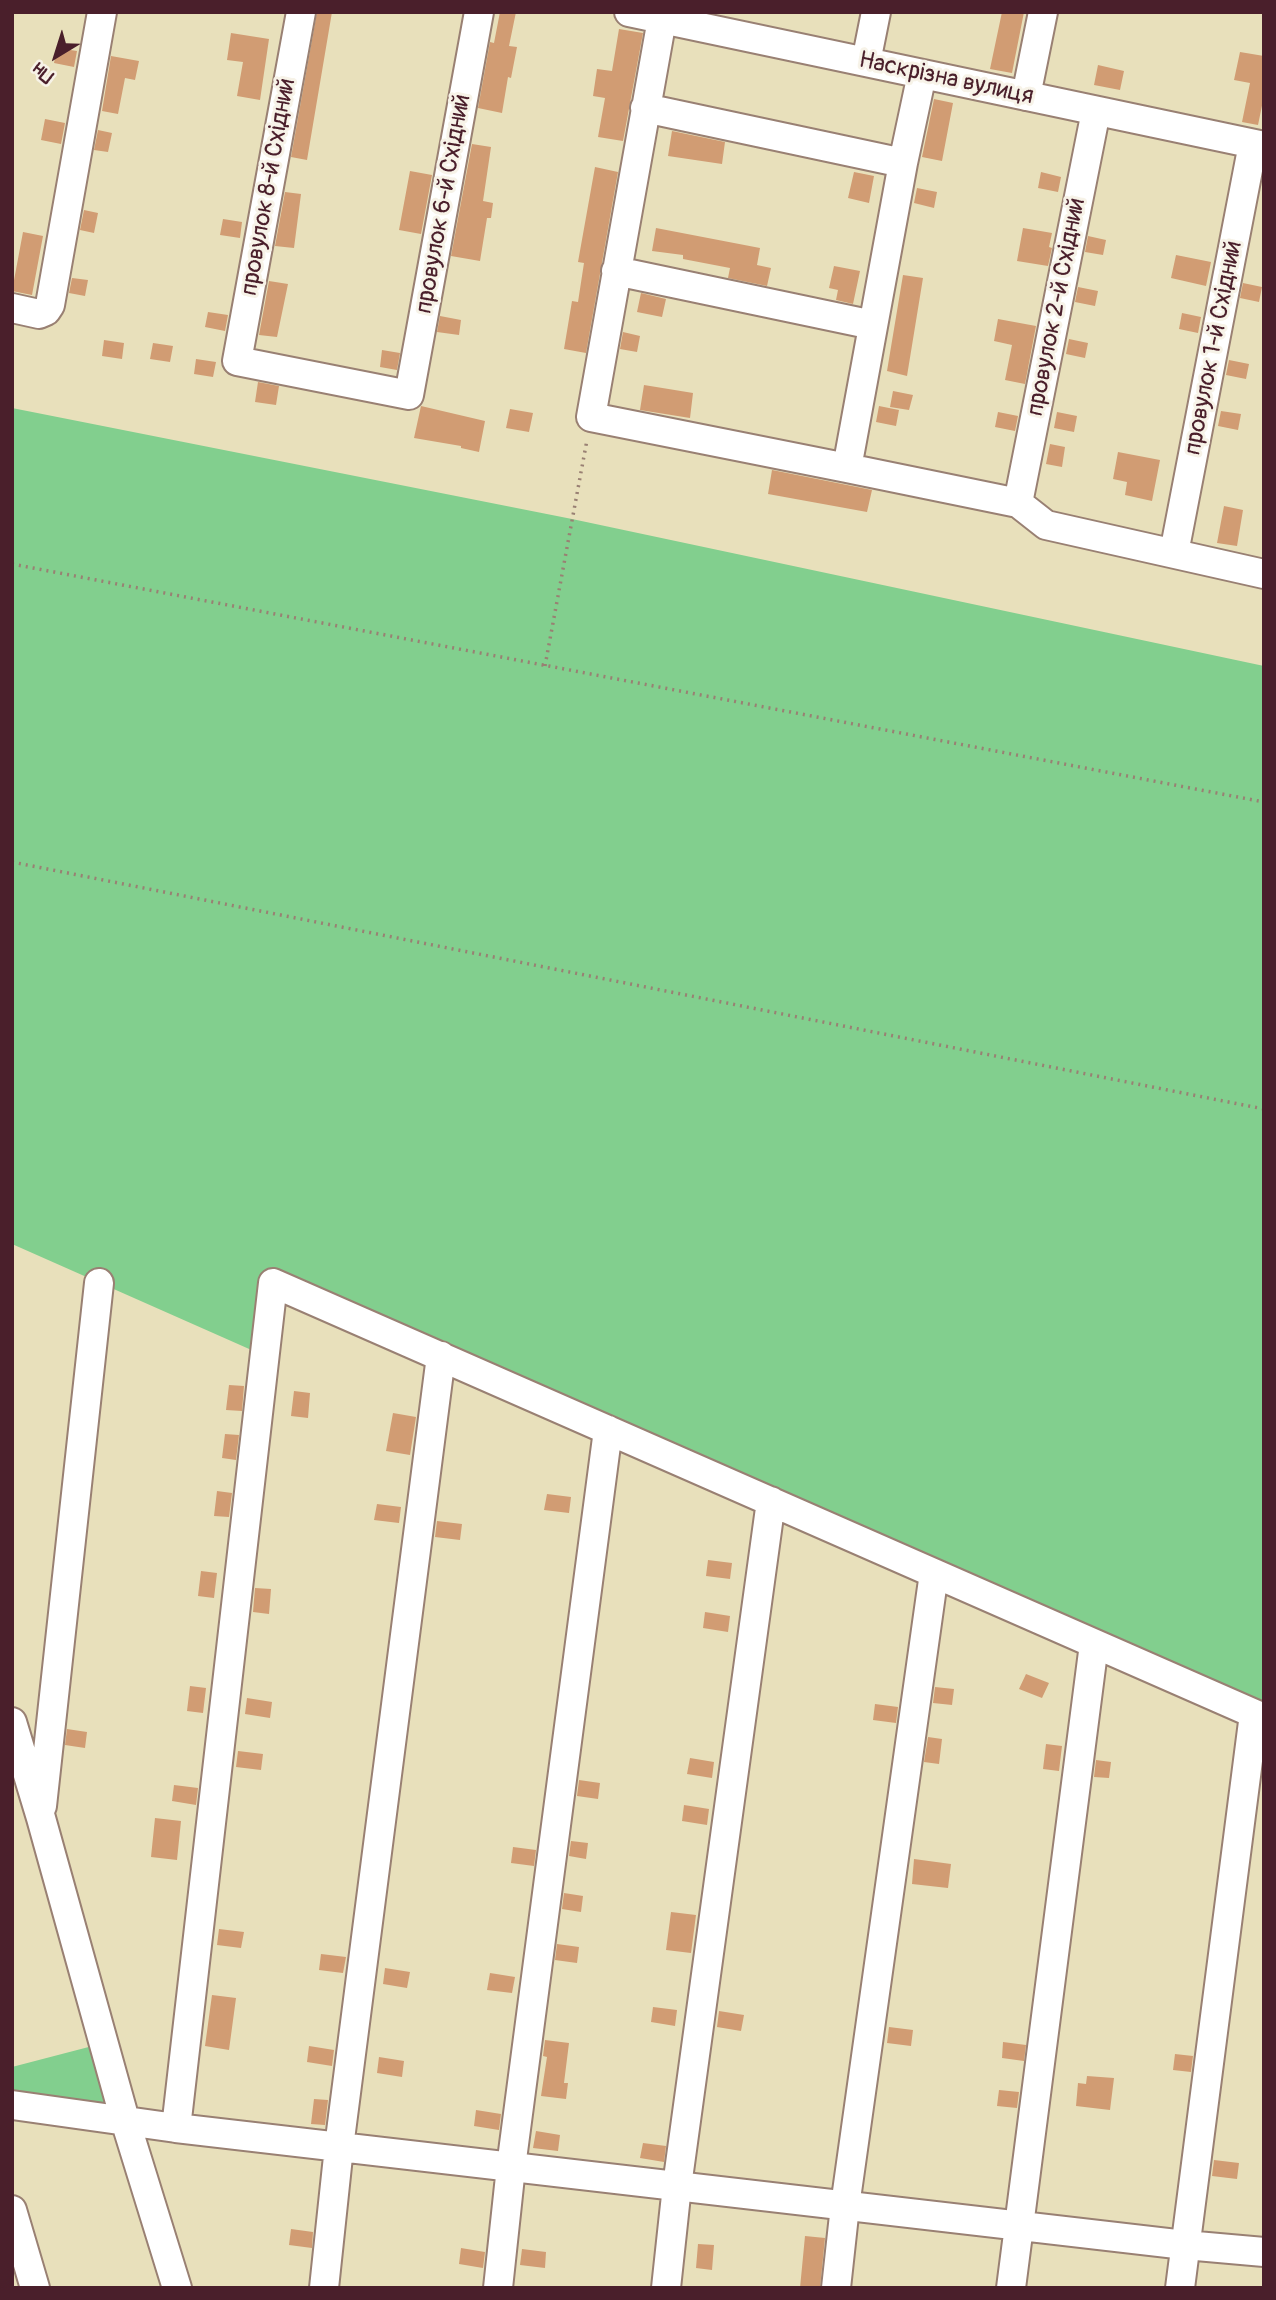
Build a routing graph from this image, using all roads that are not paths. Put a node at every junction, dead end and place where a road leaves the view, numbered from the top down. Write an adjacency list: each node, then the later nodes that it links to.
1 (102, 12): 17 (street)
2 (301, 12): 19 (street, провулок 8-й Східний)
3 (479, 12): 19 (street, провулок 6-й Східний)
4 (629, 12): 7 (street, Наскрізна вулиця)
5 (876, 12): 9 (street)
6 (1043, 12): 11 (street)
7 (662, 19): 8 (street, Наскрізна вулиця); 12 (street)
8 (702, 20): 9 (street, Наскрізна вулиця)
9 (866, 62): 10 (street, Наскрізна вулиця)
10 (922, 74): 11 (street, Наскрізна вулиця); 15 (street)
11 (1026, 96): 13 (street, Наскрізна вулиця)
12 (645, 108): 15 (street); 16 (street)
13 (1096, 111): 14 (street, Наскрізна вулиця); 21 (street, провулок 2-й Східний)
14 (1258, 145): 22 (street, провулок 1-й Східний)
15 (904, 163): 18 (street)
16 (616, 271): 18 (street); 20 (street)
17 (12, 308)
18 (873, 325): 20 (street)
19 (409, 395)
20 (847, 468): 21 (street)
21 (1017, 503): 22 (street)
22 (1174, 553): 23 (street)
23 (1264, 574)
24 (99, 1283): 32 (street)
25 (441, 1356): 26 (street); 35 (street); 36 (street)
26 (608, 1430): 27 (street); 37 (street)
27 (771, 1501): 28 (street); 38 (street)
28 (934, 1573): 29 (street); 39 (street)
29 (1094, 1644): 30 (street); 41 (street)
30 (1259, 1716): 42 (street)
31 (12, 1722): 32 (street)
32 (41, 1818): 34 (street)
33 (12, 2105): 34 (street)
34 (125, 2120): 35 (street); 45 (street)
35 (176, 2128): 36 (street)
36 (339, 2147): 37 (street); 46 (street)
37 (511, 2167): 38 (street); 47 (street)
38 (677, 2186): 39 (street); 48 (street)
39 (845, 2206): 41 (street); 49 (street)
40 (12, 2210): 44 (street)
41 (1018, 2226): 42 (street); 50 (street)
42 (1185, 2245): 43 (street); 51 (street)
43 (1264, 2252)
44 (35, 2288)
45 (177, 2288)
46 (324, 2288)
47 (498, 2288)
48 (666, 2288)
49 (836, 2288)
50 (1011, 2288)
51 (1180, 2288)

